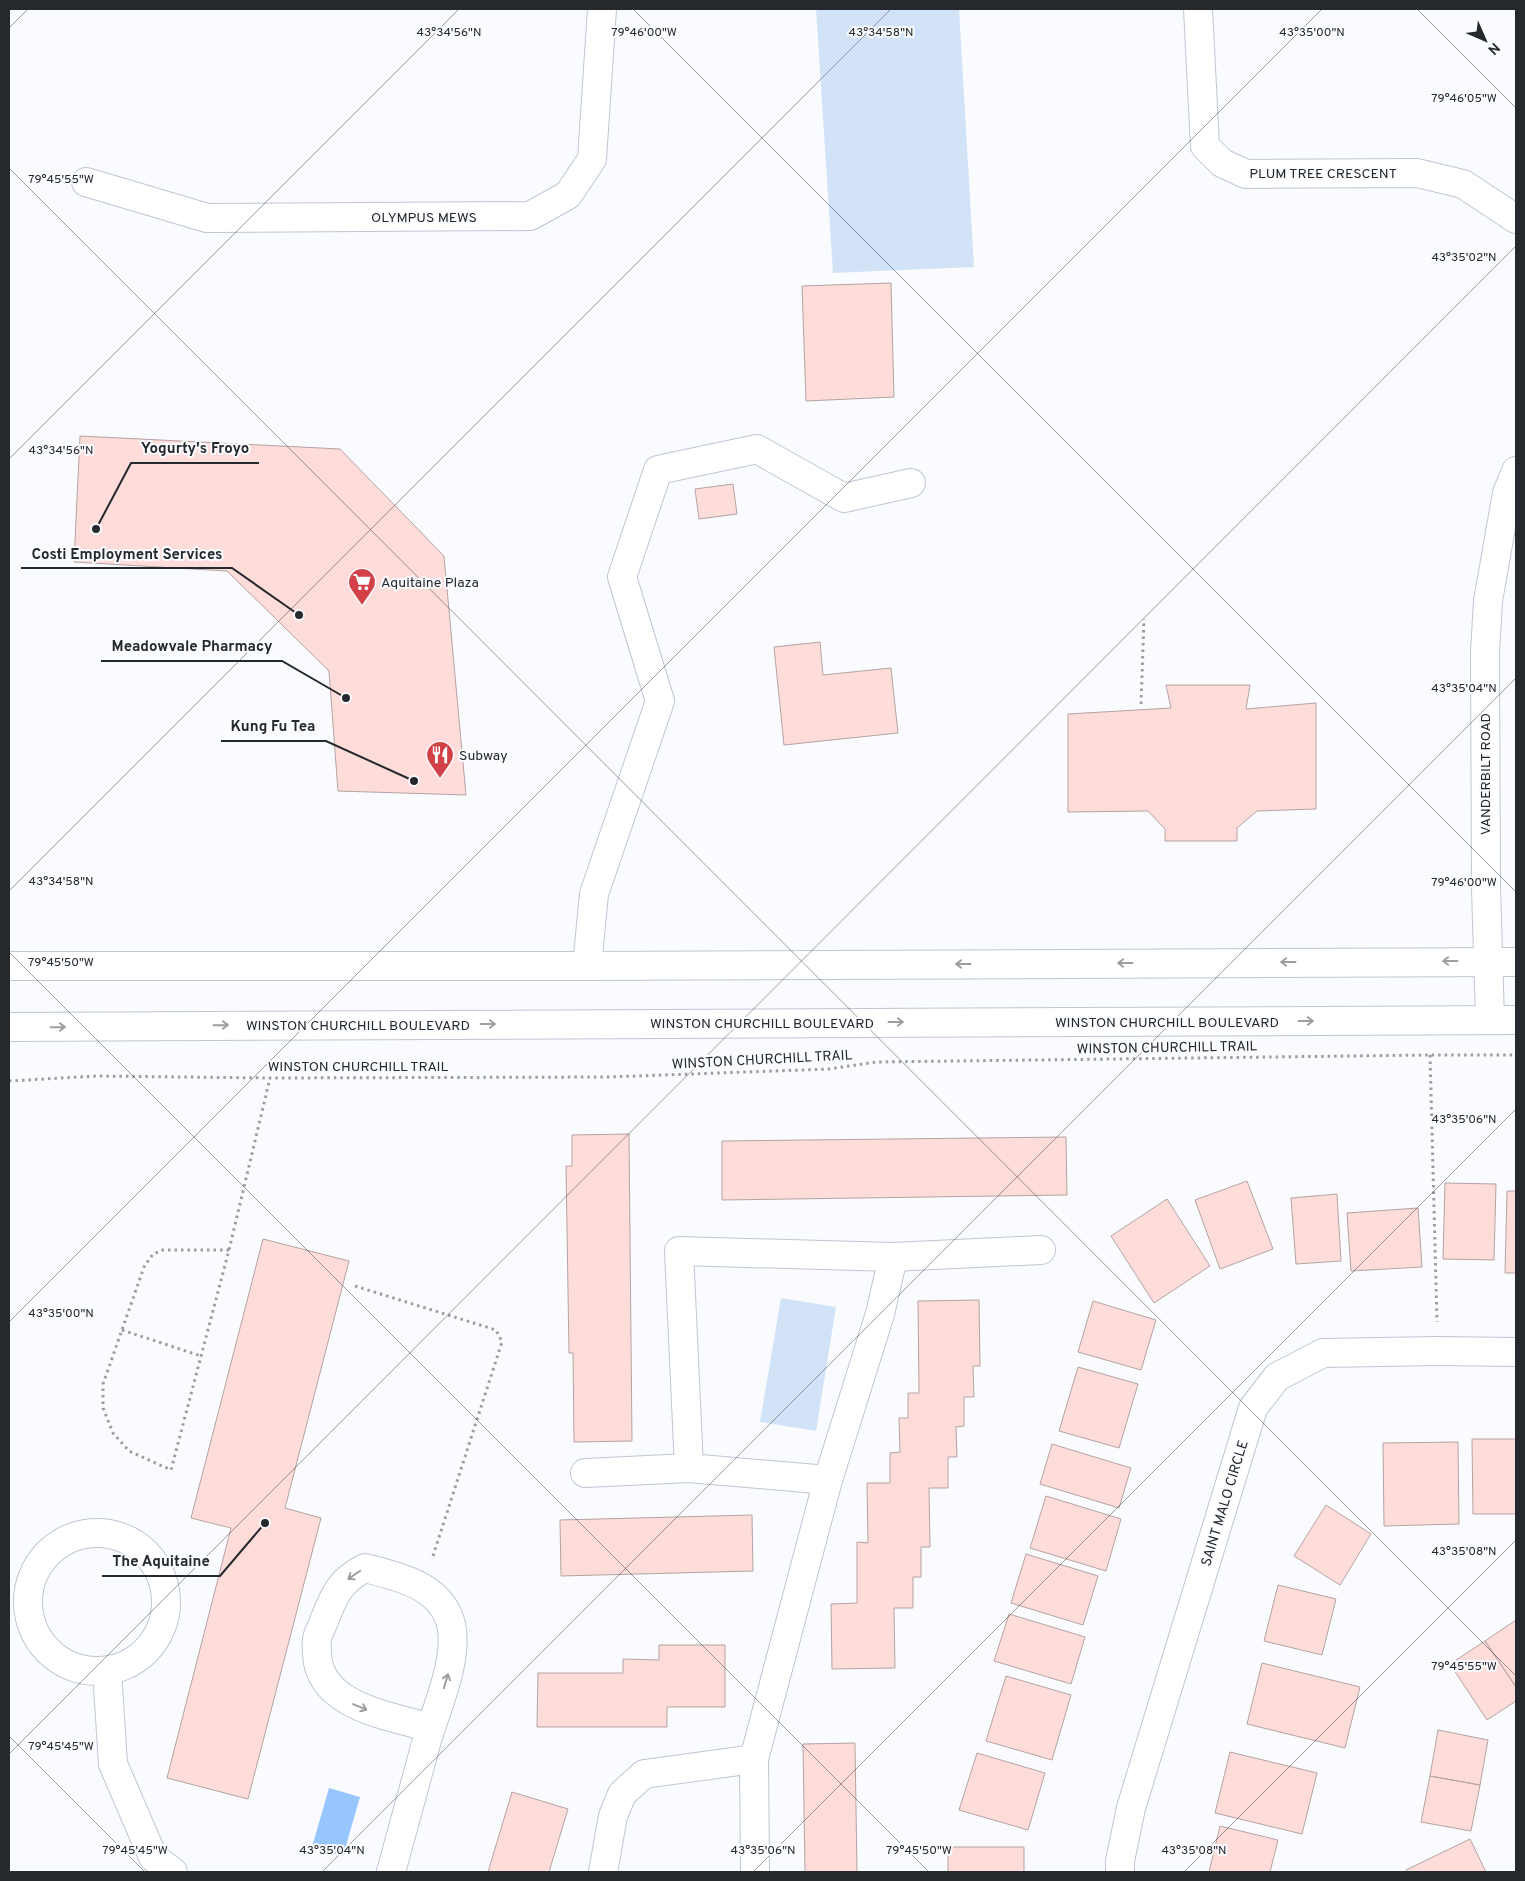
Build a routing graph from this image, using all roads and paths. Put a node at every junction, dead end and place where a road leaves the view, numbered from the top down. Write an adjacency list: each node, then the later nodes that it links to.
1 (602, 9): 3 (main road, OLYMPUS MEWS)
2 (1198, 9): 4 (main road, PLUM TREE CRESCENT)
3 (86, 182)
4 (1516, 219)
5 (1516, 471): 9 (main road, VANDERBILT ROAD)
6 (911, 483): 12 (main road)
7 (1144, 619): 8 (path)
8 (1140, 704)
9 (1488, 962): 10 (main road); 12 (main road, one-way to 12); 13 (main road, VANDERBILT ROAD)
10 (1516, 962)
11 (9, 966): 12 (main road)
12 (587, 966)
13 (1490, 1020): 14 (main road, WINSTON CHURCHILL BOULEVARD); 15 (main road, WINSTON CHURCHILL BOULEVARD, one-way to 13)
14 (1516, 1020)
15 (9, 1027)
16 (1430, 1055): 17 (path, WINSTON CHURCHILL TRAIL); 18 (path, WINSTON CHURCHILL TRAIL); 25 (path)
17 (1516, 1055)
18 (270, 1078): 19 (path, WINSTON CHURCHILL TRAIL); 20 (path)
19 (9, 1082)
20 (229, 1250): 24 (path); 27 (path)
21 (1040, 1250): 22 (main road)
22 (893, 1257): 28 (main road); 30 (main road)
23 (355, 1286): 31 (path)
24 (122, 1330): 27 (path); 27 (path)
25 (1438, 1351): 26 (main road, SAINT MALO CIRCLE); 40 (main road, SAINT MALO CIRCLE)
26 (1516, 1352)
27 (201, 1356)
28 (689, 1468): 29 (main road); 30 (main road)
29 (585, 1473)
30 (828, 1480): 35 (main road)
31 (422, 1587): 34 (main road, one-way to 31); 34 (main road, one-way to 34)
32 (18, 1595): 33 (main road); 33 (main road)
33 (107, 1671): 36 (main road)
34 (431, 1728): 37 (main road)
35 (754, 1759): 38 (main road); 39 (main road)
36 (173, 1872)
37 (391, 1872)
38 (603, 1872)
39 (755, 1872)
40 (1120, 1872)

